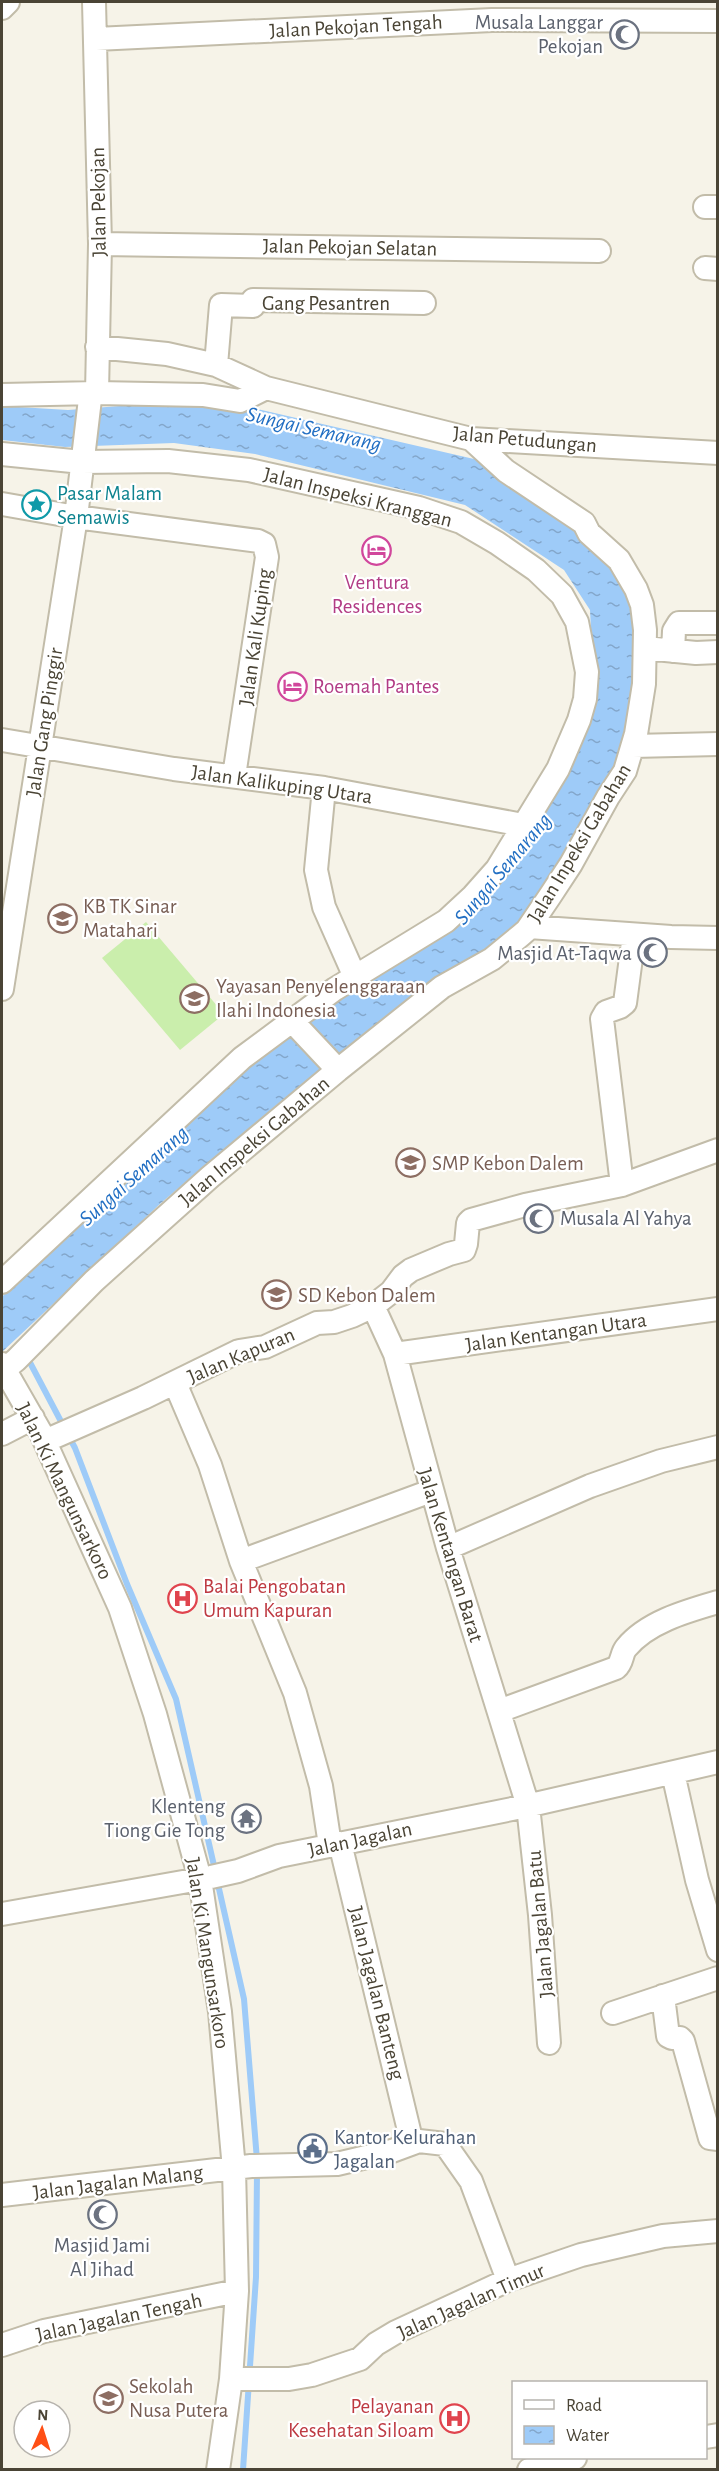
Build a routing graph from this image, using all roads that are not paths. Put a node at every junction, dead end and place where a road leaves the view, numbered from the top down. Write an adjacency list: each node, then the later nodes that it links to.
1 (8, 2): 3 (street)
2 (94, 2): 6 (street, Jalan Pekojan)
3 (2, 8)
4 (617, 11): 5 (street, Jalan Pekojan Tengah); 6 (street, Jalan Pekojan Tengah)
5 (717, 21)
6 (96, 39): 7 (street, Jalan Pekojan)
7 (100, 244): 8 (street, Jalan Pekojan Selatan); 10 (street, Jalan Pekojan)
8 (599, 251)
9 (424, 303): 11 (street, Gang Pesantren)
10 (97, 347): 11 (street, Jalan Petudungan); 14 (street, Jalan Pekojan)
11 (216, 365): 12 (street, Jalan Petudungan)
12 (266, 388): 14 (street); 15 (street, Jalan Petudungan)
13 (2, 395): 14 (street)
14 (94, 396): 18 (street, Jalan Pekojan)
15 (471, 439): 16 (street, Jalan Petudungan); 22 (street, Jalan Inpeksi Gabahan)
16 (717, 453)
17 (2, 454): 18 (street, Jalan Inspeksi Kranggan)
18 (83, 458): 20 (street, Jalan Gang Pinggir); 31 (street, Jalan Inspeksi Kranggan)
19 (2, 504): 20 (street)
20 (76, 517): 28 (street, Jalan Gang Pinggir); 29 (street, Jalan Kali Kuping)
21 (717, 623): 23 (street)
22 (645, 648): 23 (street); 27 (street, Jalan Inpeksi Gabahan)
23 (673, 651): 24 (street)
24 (717, 652)
25 (2, 740): 28 (street, Jalan Kalikuping Utara)
26 (717, 744): 27 (street)
27 (633, 746): 32 (street, Jalan Inpeksi Gabahan)
28 (40, 747): 29 (street, Jalan Kalikuping Utara); 36 (street, Jalan Gang Pinggir)
29 (234, 776): 30 (street, Jalan Kalikuping Utara)
30 (324, 788): 31 (street, Jalan Kalikuping Utara); 35 (street)
31 (523, 825): 35 (street, Jalan Inspeksi Kranggan)
32 (528, 928): 33 (street); 38 (street, Jalan Inspeksi Gabahan)
33 (634, 934): 34 (street); 40 (street)
34 (717, 938)
35 (355, 977): 37 (street, Jalan Inspeksi Kranggan)
36 (2, 988)
37 (294, 1022): 38 (street); 41 (street, Jalan Inspeksi Kranggan)
38 (336, 1067): 45 (street, Jalan Inspeksi Gabahan)
39 (717, 1150): 40 (street)
40 (622, 1185): 42 (street, Jalan Kapuran)
41 (2, 1282)
42 (373, 1306): 44 (street, Jalan Kentangan Barat); 46 (street, Jalan Kapuran)
43 (717, 1309): 44 (street, Jalan Kentangan Utara)
44 (395, 1354): 51 (street, Jalan Kentangan Barat)
45 (6, 1365): 47 (street, Jalan Ki Mangunsarkoro)
46 (175, 1383): 49 (street, Jalan Kapuran); 53 (street, Jalan Jagalan Banteng)
47 (33, 1418): 48 (street); 49 (street, Jalan Ki Mangunsarkoro)
48 (2, 1434)
49 (48, 1439): 60 (street, Jalan Ki Mangunsarkoro)
50 (717, 1447): 52 (street)
51 (431, 1491): 52 (street, Jalan Kentangan Barat); 53 (street)
52 (448, 1548): 55 (street, Jalan Kentangan Barat)
53 (241, 1561): 59 (street, Jalan Jagalan Banteng)
54 (717, 1602): 55 (street)
55 (499, 1711): 58 (street, Jalan Kentangan Barat)
56 (717, 1762): 57 (street, Jalan Jagalan)
57 (673, 1773): 58 (street, Jalan Jagalan); 62 (street)
58 (528, 1806): 59 (street, Jalan Jagalan); 66 (street, Jalan Jagalan Batu)
59 (335, 1844): 60 (street, Jalan Jagalan); 68 (street, Jalan Jagalan Banteng)
60 (205, 1878): 61 (street, Jalan Jagalan); 69 (street, Jalan Ki Mangunsarkoro)
61 (2, 1914)
62 (717, 1950)
63 (717, 1978): 64 (street)
64 (663, 1996): 65 (street); 67 (street)
65 (614, 2013)
66 (549, 2043)
67 (717, 2139)
68 (412, 2143): 69 (street); 72 (street)
69 (250, 2167): 70 (street, Jalan Jagalan Malang); 73 (street, Jalan Ki Mangunsarkoro)
70 (2, 2196)
71 (717, 2231): 72 (street, Jalan Jagalan Timur)
72 (508, 2280): 75 (street, Jalan Jagalan Timur)
73 (237, 2291): 74 (street, Jalan Jagalan Tengah); 75 (street, Jalan Ki Mangunsarkoro)
74 (2, 2345)
75 (243, 2380): 77 (street, Jalan Ki Mangunsarkoro)
76 (568, 2459): 78 (street)
77 (219, 2469)
78 (530, 2469)

